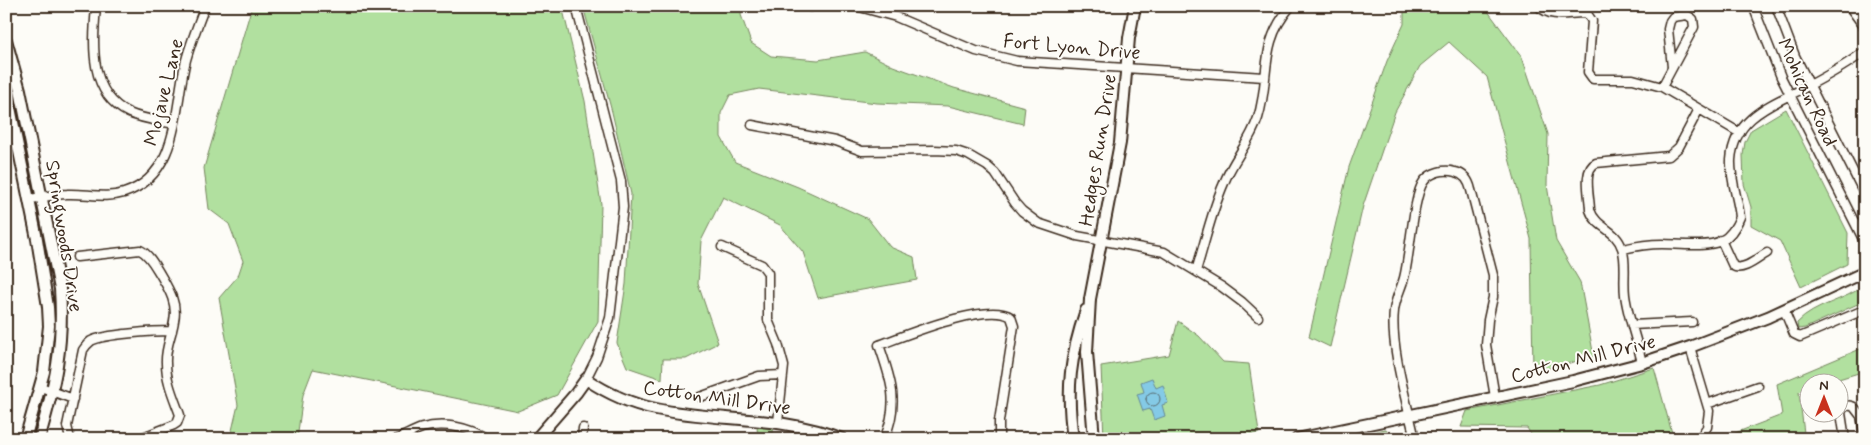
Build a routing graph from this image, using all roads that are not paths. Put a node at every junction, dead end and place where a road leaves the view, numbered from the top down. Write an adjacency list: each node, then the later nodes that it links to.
1 (96, 6): 23 (street)
2 (205, 6): 23 (street, Mojave Lane)
3 (576, 6): 48 (street)
4 (856, 6): 15 (street, Fort Lyon Drive)
5 (1135, 6): 15 (street, Hedges Run Drive)
6 (1291, 6): 16 (street)
7 (1538, 6): 18 (street)
8 (1753, 6): 20 (street, Mohican Road)
9 (1776, 6): 17 (street, Mohican Road)
10 (1849, 6): 11 (street)
11 (1865, 28)
12 (6, 40): 27 (street, Springwoods Drive)
13 (1865, 50): 17 (street)
14 (1672, 67): 14 (street); 18 (street)
15 (1127, 68): 16 (street, Fort Lyon Drive); 30 (street, Hedges Run Drive)
16 (1264, 77): 36 (street)
17 (1809, 86): 20 (street); 26 (street, Mohican Road)
18 (1662, 87): 22 (street)
19 (6, 88): 21 (street, Springwoods Drive)
20 (1790, 96): 25 (street); 31 (street, Mohican Road)
21 (8, 103): 28 (street, Springwoods Drive)
22 (1699, 109): 25 (street); 33 (street)
23 (174, 124): 27 (street, Mojave Lane)
24 (752, 125): 30 (street)
25 (1740, 133): 29 (street)
26 (1865, 195)
27 (43, 197): 28 (street, Mojave Lane); 51 (street, Springwoods Drive)
28 (29, 199): 50 (street, Springwoods Drive)
29 (1722, 240): 33 (street); 34 (street)
30 (1101, 241): 36 (street); 38 (street, Hedges Run Drive)
31 (1865, 243)
32 (722, 247): 47 (street)
33 (1623, 249): 43 (street)
34 (1767, 253)
35 (77, 257): 44 (street)
36 (1196, 271): 41 (street)
37 (1865, 272): 39 (street, Cotton Mill Drive)
38 (1090, 299): 71 (street, Hedges Run Drive); 72 (street, Hedges Run Drive)
39 (1784, 310): 40 (street); 45 (street, Cotton Mill Drive)
40 (1859, 312)
41 (1258, 316)
42 (1692, 322): 43 (street)
43 (1632, 325): 46 (street)
44 (172, 331): 54 (street); 63 (street)
45 (1690, 347): 46 (street, Cotton Mill Drive); 55 (street)
46 (1642, 363): 53 (street, Cotton Mill Drive)
47 (783, 375): 52 (street); 57 (street)
48 (586, 379): 57 (street, Cotton Mill Drive); 66 (street)
49 (1758, 386): 55 (street)
50 (41, 387): 51 (street); 60 (street, Springwoods Drive)
51 (52, 392): 54 (street); 61 (street, Springwoods Drive)
52 (700, 397)
53 (1495, 397): 56 (street, Cotton Mill Drive); 56 (street)
54 (73, 399): 62 (street)
55 (1707, 404): 75 (street)
56 (1410, 416): 73 (street, Cotton Mill Drive); 74 (street)
57 (778, 422): 68 (street, Cotton Mill Drive)
58 (583, 428): 67 (street)
59 (1865, 437): 76 (street)
60 (26, 439)
61 (39, 439)
62 (70, 439)
63 (138, 439)
64 (397, 439): 65 (street)
65 (487, 439)
66 (536, 439)
67 (582, 439)
68 (842, 439)
69 (884, 439): 70 (street)
70 (999, 439)
71 (1073, 439)
72 (1094, 439)
73 (1297, 439)
74 (1415, 439)
75 (1699, 439)
76 (1845, 439)

